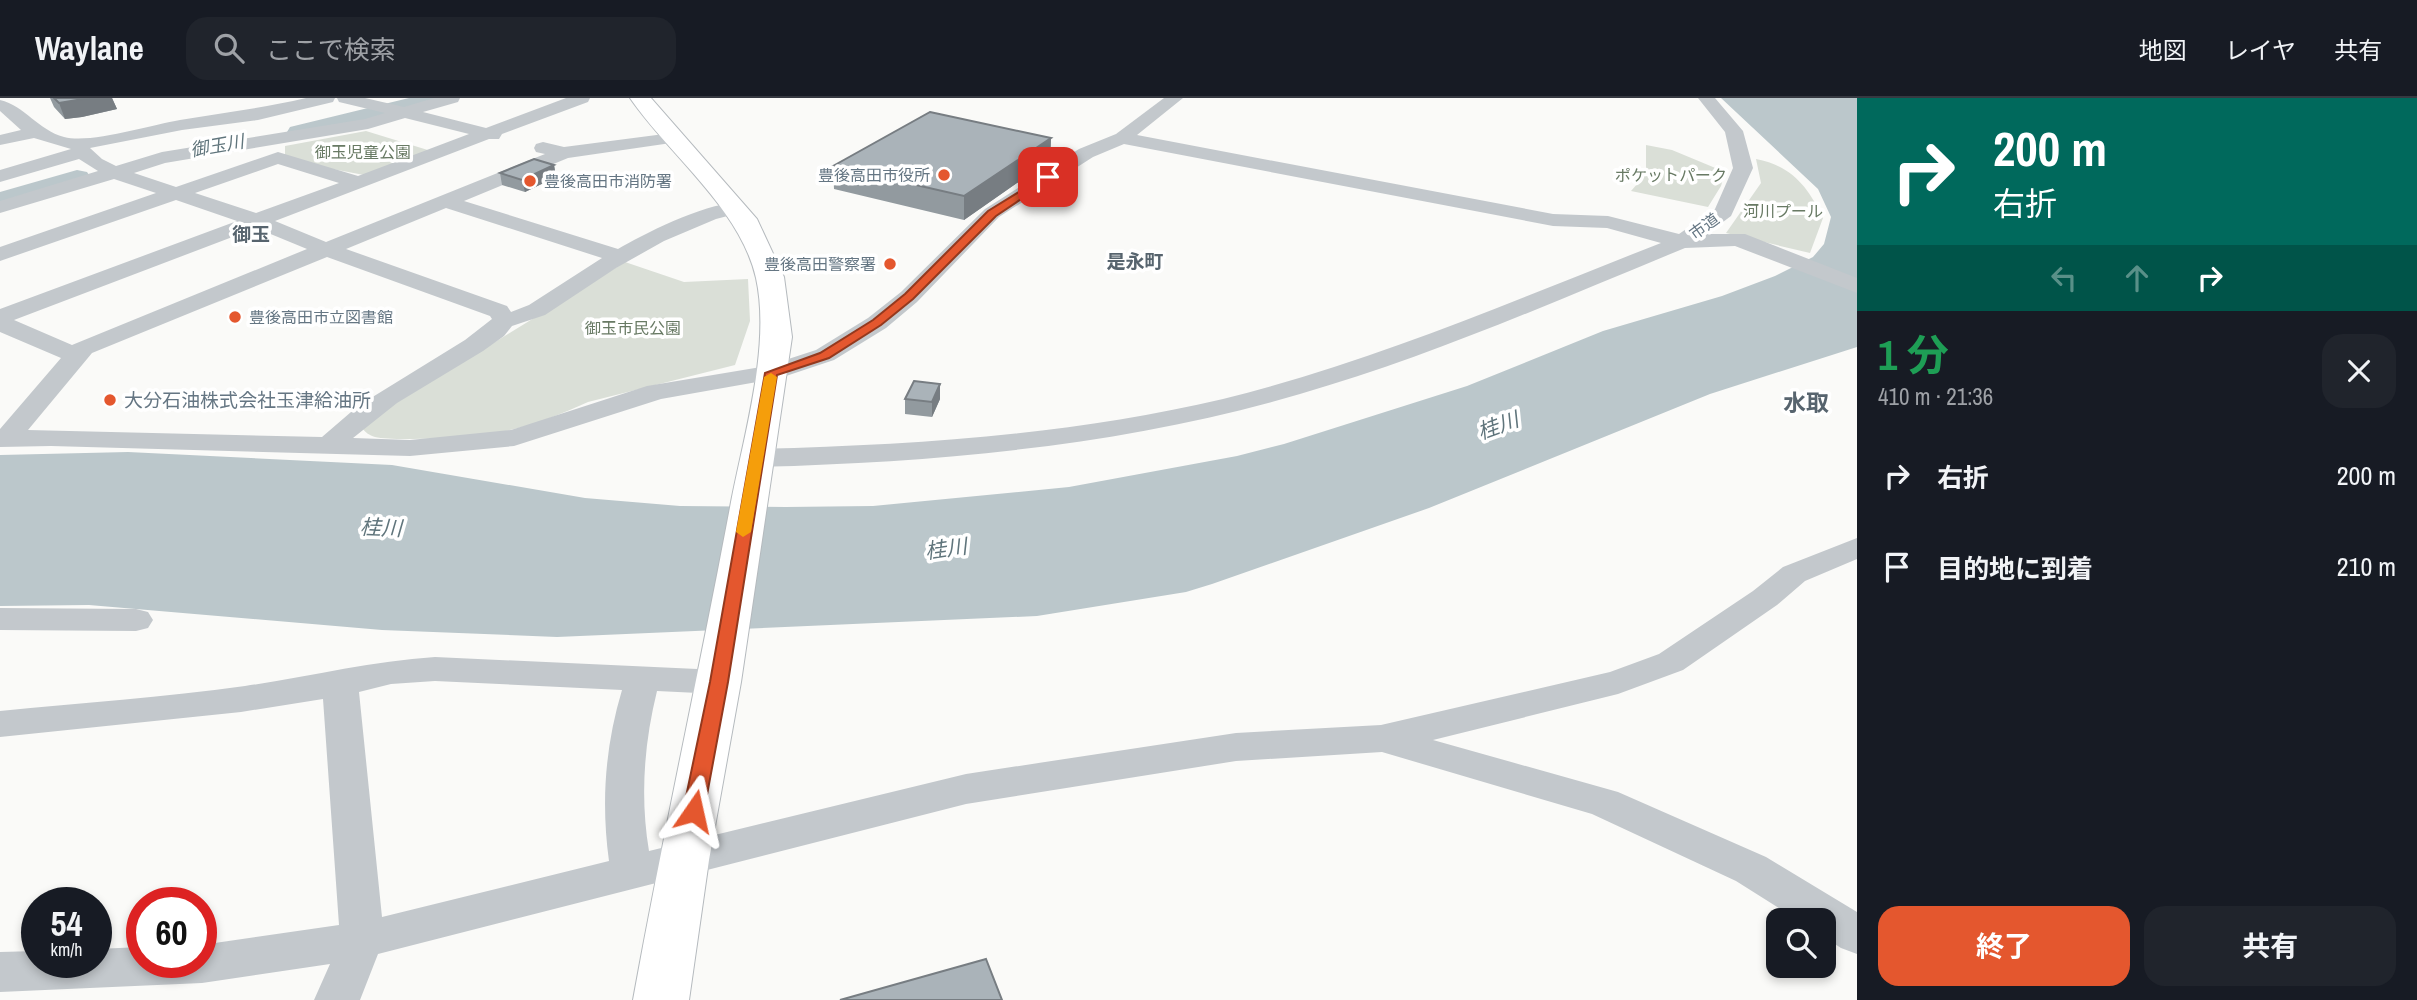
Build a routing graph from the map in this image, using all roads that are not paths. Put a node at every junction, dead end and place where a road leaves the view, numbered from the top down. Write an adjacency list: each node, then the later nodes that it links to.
1 (327, 98): 16 (street)
2 (345, 98): 10 (street)
3 (452, 98): 10 (street)
4 (582, 98): 12 (street)
5 (640, 98): 13 (main road)
6 (1175, 98): 14 (street)
7 (1706, 98): 26 (street, 市道)
8 (24, 100): 9 (street)
9 (1, 105): 11 (street)
10 (407, 113): 12 (street); 18 (street)
11 (35, 132): 15 (street); 16 (street)
12 (489, 134): 17 (street); 20 (street)
13 (672, 138): 17 (street); 24 (main road)
14 (1122, 138): 26 (street); 35 (street)
15 (0, 140)
16 (80, 149): 18 (street); 19 (street)
17 (564, 153): 22 (street)
18 (113, 172): 21 (street); 23 (street)
19 (0, 176)
20 (358, 182): 21 (street); 25 (street)
21 (175, 193): 25 (street); 28 (street)
22 (444, 201): 27 (street); 29 (street)
23 (0, 207)
24 (736, 208): 29 (street); 35 (main road)
25 (255, 220): 27 (street); 31 (street)
26 (1682, 242): 30 (street); 38 (street)
27 (328, 250): 32 (street); 34 (street)
28 (0, 254)
29 (619, 256): 32 (street)
30 (1857, 286)
31 (0, 317)
32 (504, 320): 37 (street)
33 (0, 323): 34 (street)
34 (77, 356): 36 (street)
35 (771, 373): 37 (street); 38 (main road)
36 (3, 439): 37 (street)
37 (329, 446)
38 (754, 468): 42 (main road)
39 (1857, 547): 46 (street)
40 (0, 619): 41 (street)
41 (136, 620)
42 (722, 665): 43 (street); 47 (main road)
43 (643, 678): 44 (street); 48 (street)
44 (340, 684): 45 (street); 50 (street)
45 (0, 724)
46 (1381, 738): 47 (street); 49 (street)
47 (684, 860): 48 (street); 53 (main road)
48 (632, 873): 50 (street)
49 (1857, 935)
50 (362, 940): 51 (street); 52 (street)
51 (0, 972)
52 (337, 1000)
53 (661, 1000)

